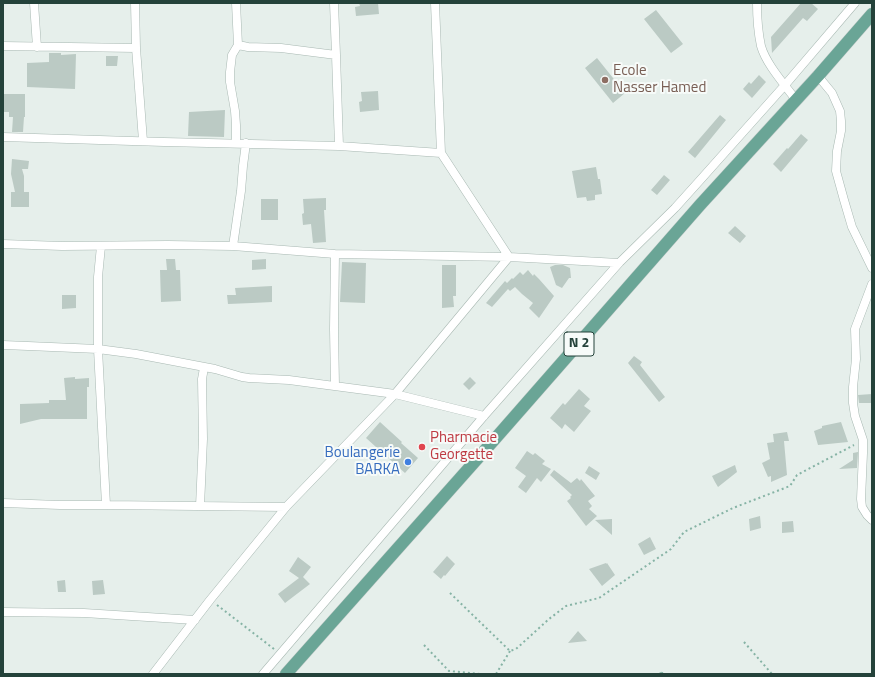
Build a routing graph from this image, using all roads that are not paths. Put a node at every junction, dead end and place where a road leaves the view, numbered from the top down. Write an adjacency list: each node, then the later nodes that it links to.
1 (34, 3): 11 (street)
2 (135, 3): 12 (street)
3 (236, 3): 9 (street)
4 (334, 3): 13 (street)
5 (435, 3): 22 (street)
6 (757, 3): 15 (street)
7 (855, 3): 15 (street)
8 (872, 14): 14 (main road, N 2)
9 (238, 45): 13 (street); 19 (street)
10 (3, 46): 11 (street)
11 (37, 47): 12 (street)
12 (136, 48): 18 (street)
13 (336, 55): 21 (street)
14 (818, 76): 16 (main road, N 2); 29 (street)
15 (785, 85): 16 (street); 28 (street)
16 (796, 100): 46 (main road, N 2)
17 (3, 137): 18 (street)
18 (143, 141): 19 (street)
19 (236, 143): 20 (street)
20 (246, 143): 21 (street); 25 (street)
21 (339, 146): 22 (street)
22 (441, 153): 27 (street)
23 (3, 244): 24 (street)
24 (101, 246): 25 (street); 32 (street)
25 (233, 246): 26 (street)
26 (335, 254): 27 (street); 34 (street)
27 (509, 257): 28 (street); 35 (street)
28 (619, 263): 36 (street)
29 (872, 268)
30 (872, 284): 41 (street)
31 (3, 346): 32 (street)
32 (98, 349): 33 (street); 38 (street)
33 (204, 368): 34 (street); 39 (street)
34 (336, 386): 35 (street)
35 (394, 394): 36 (street); 40 (street)
36 (484, 416): 45 (street)
37 (3, 503): 38 (street)
38 (106, 505): 39 (street)
39 (200, 506): 40 (street)
40 (286, 507): 43 (street)
41 (872, 520)
42 (3, 612): 43 (street)
43 (195, 620): 44 (street)
44 (153, 674)
45 (263, 674)
46 (286, 674)

